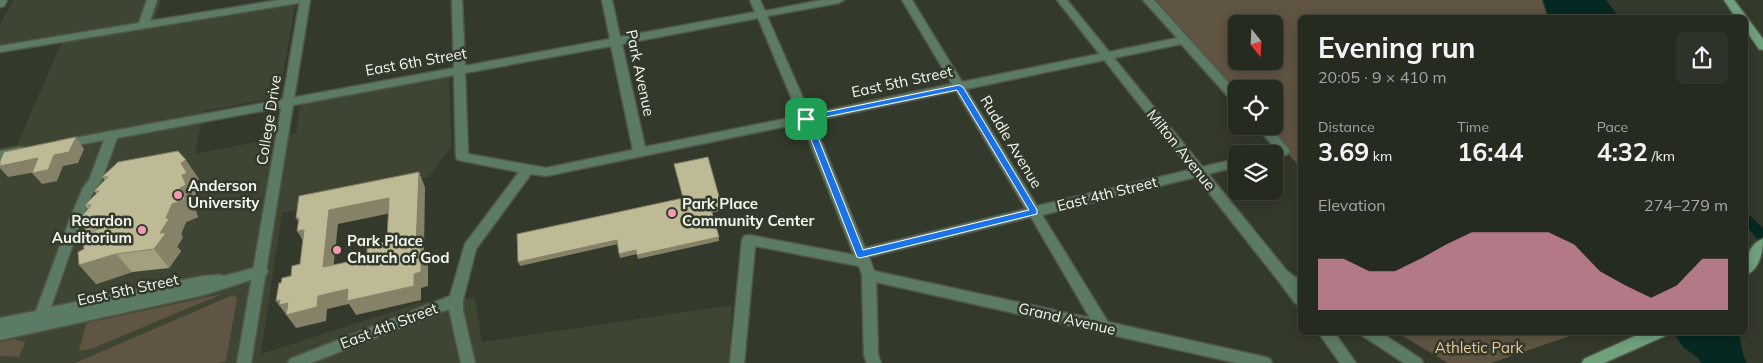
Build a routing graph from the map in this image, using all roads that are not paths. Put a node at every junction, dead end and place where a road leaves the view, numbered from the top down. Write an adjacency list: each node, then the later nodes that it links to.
1 (2, 0): 13 (street)
2 (152, 0): 16 (street)
3 (298, 0): 16 (street)
4 (305, 0): 26 (street, College Drive)
5 (457, 0): 23 (street)
6 (607, 0): 19 (street, Park Avenue)
7 (755, 0): 14 (street)
8 (839, 0): 14 (street, East 6th Street)
9 (908, 0): 24 (street, Ruddle Avenue)
10 (1062, 0): 22 (street, Milton Avenue)
11 (1148, 0): 18 (street)
12 (1729, 0): 15 (main road)
13 (0, 4)
14 (762, 14): 19 (street, East 6th Street); 27 (street)
15 (1740, 15)
16 (144, 25): 21 (street)
17 (1748, 26): 20 (main road)
18 (1184, 40): 22 (street, East 5th Street); 25 (street)
19 (617, 41): 23 (street, East 6th Street); 31 (street, Park Avenue)
20 (1763, 47)
21 (0, 49)
22 (1107, 56): 24 (street, East 5th Street); 35 (street, Milton Avenue)
23 (459, 70): 26 (street, East 6th Street); 34 (street, East 5th Street)
24 (959, 87): 27 (street, East 5th Street); 36 (street, Ruddle Avenue)
25 (1228, 89)
26 (288, 102): 28 (street, East 6th Street); 40 (street, College Drive)
27 (806, 119): 31 (street, East 5th Street); 38 (street)
28 (112, 134): 29 (street, East 6th Street); 45 (street)
29 (48, 146)
30 (29, 150): 32 (street)
31 (640, 153): 34 (street, East 5th Street)
32 (0, 155)
33 (1228, 165): 35 (street, East 4th Street)
34 (528, 169): 44 (street)
35 (1199, 172): 36 (street, East 4th Street); 41 (street, Milton Avenue)
36 (1034, 212): 38 (street, East 4th Street); 47 (street, Ruddle Avenue)
37 (1763, 244): 39 (main road)
38 (864, 264): 47 (street, Grand Avenue); 55 (street, Grand Avenue); 56 (street)
39 (1748, 266)
40 (260, 272): 45 (street, East 5th Street); 52 (street, College Drive)
41 (1282, 276): 42 (street); 43 (street, Milton Avenue)
42 (1298, 288)
43 (1298, 297)
44 (456, 300): 53 (street, East 4th Street); 54 (street)
45 (39, 321): 46 (street); 48 (street, East 5th Street)
46 (0, 324)
47 (1103, 327): 57 (street, Grand Avenue)
48 (0, 334)
49 (1327, 335): 58 (street)
50 (1373, 335): 59 (street)
51 (1654, 335): 60 (main road)
52 (244, 363)
53 (295, 363)
54 (468, 363)
55 (737, 363)
56 (874, 363)
57 (1265, 363)
58 (1349, 363)
59 (1416, 363)
60 (1589, 363)

